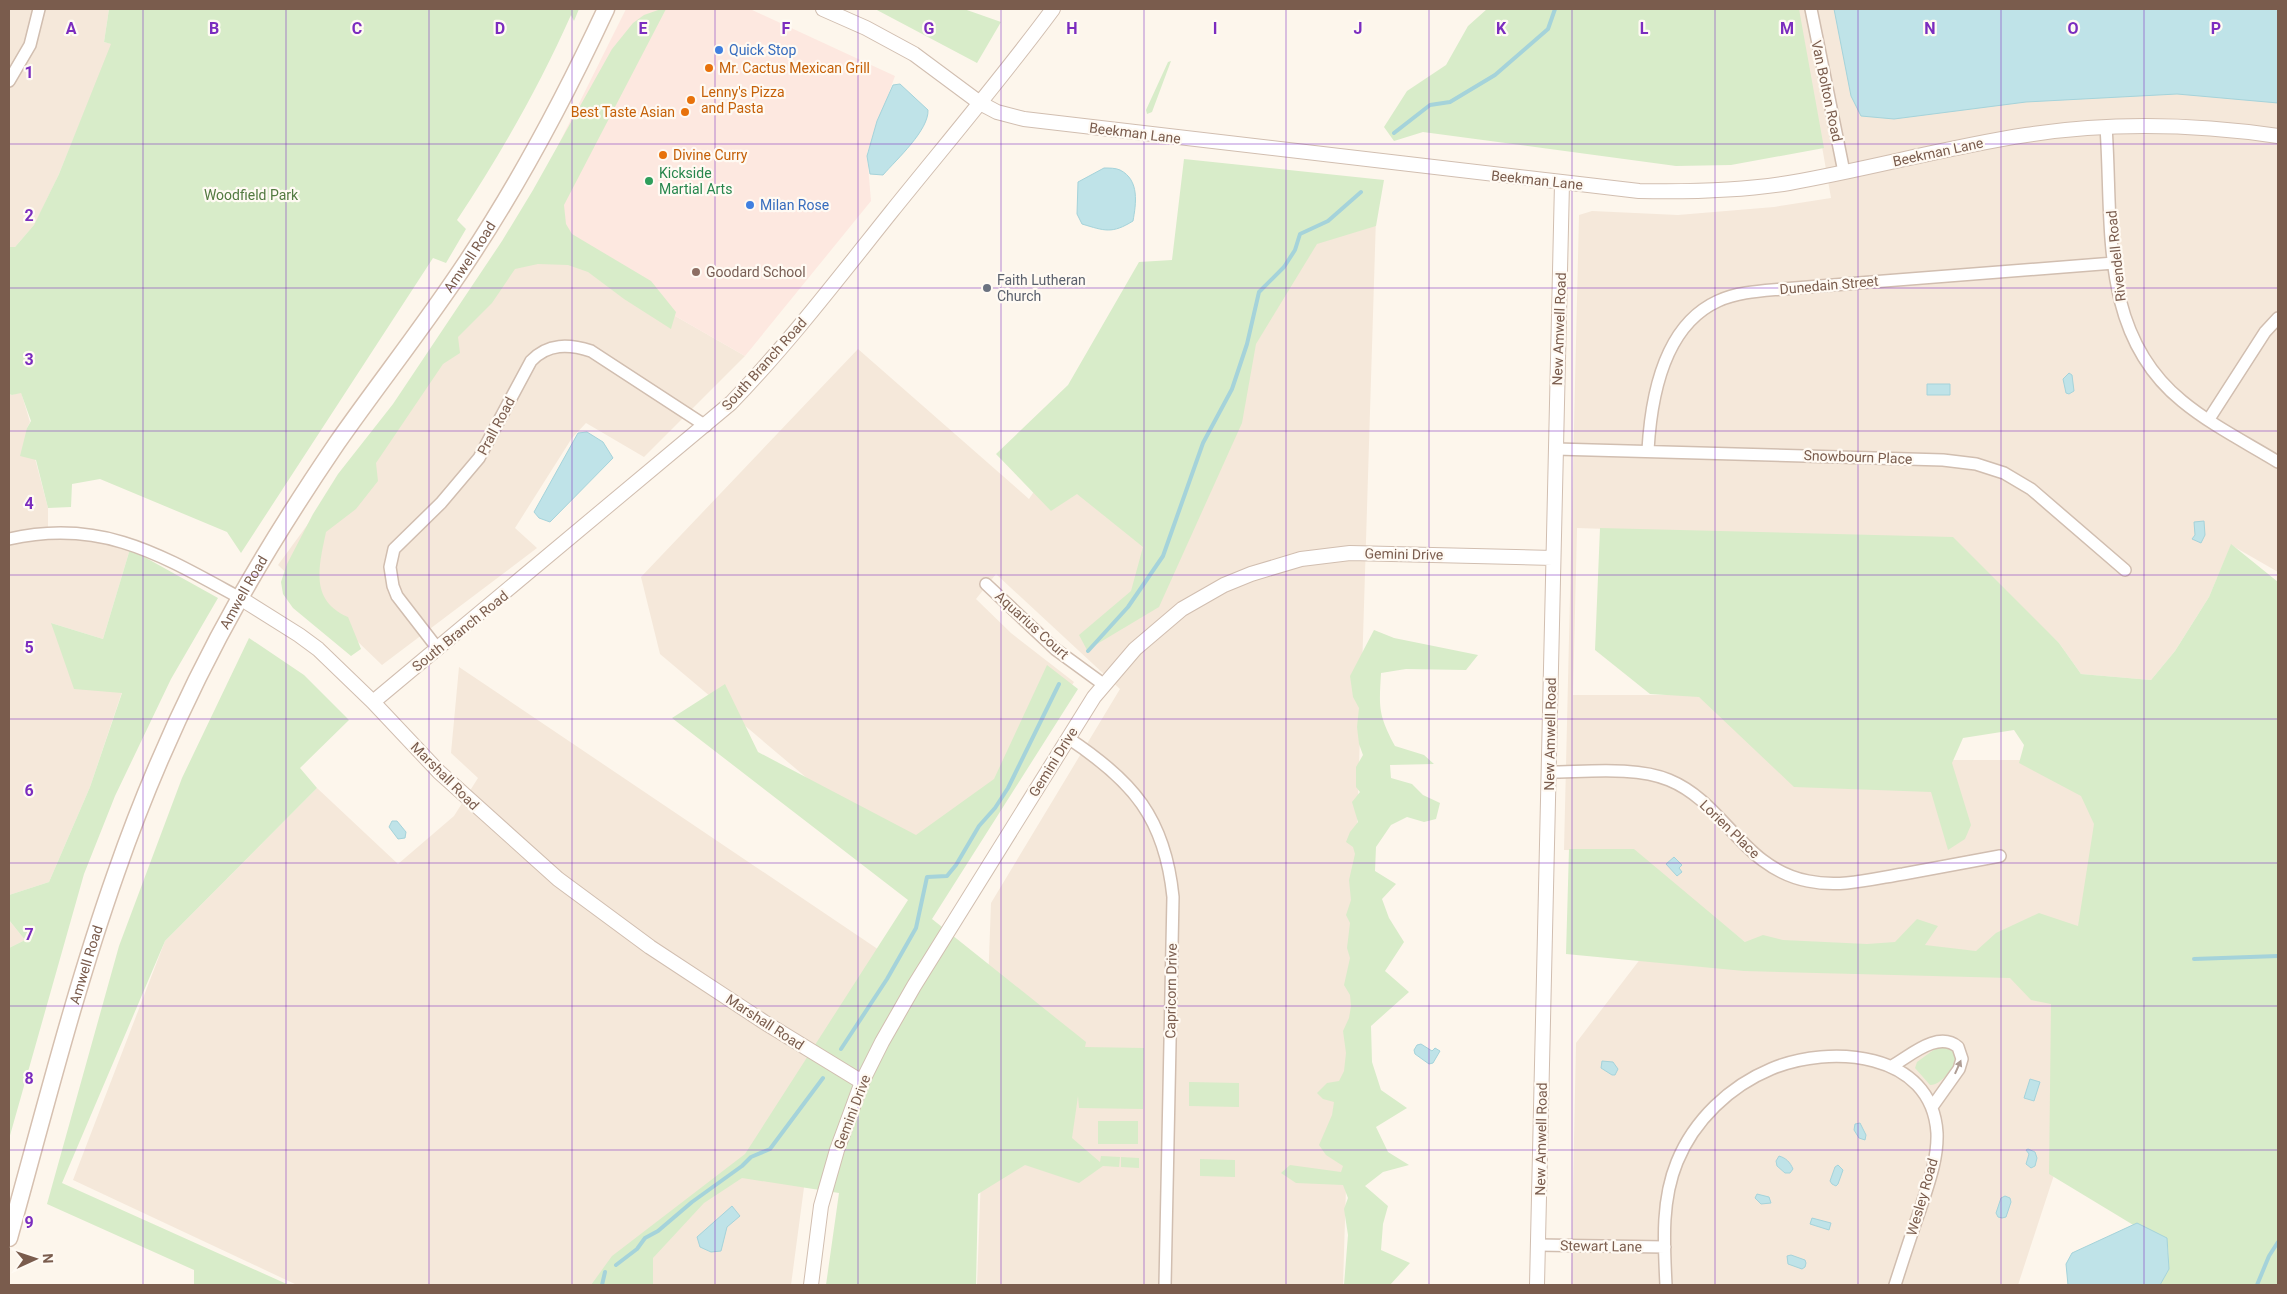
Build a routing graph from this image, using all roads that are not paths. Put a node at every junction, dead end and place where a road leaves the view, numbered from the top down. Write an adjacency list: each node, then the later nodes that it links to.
1 (39, 9): 6 (street)
2 (606, 9): 23 (main road, Amwell Road)
3 (823, 9): 7 (street, Beekman Lane)
4 (1053, 9): 7 (street, South Branch Road)
5 (1811, 9): 10 (street, Van Bolton Road)
6 (9, 81)
7 (980, 103): 11 (street, Beekman Lane); 15 (street, South Branch Road)
8 (2106, 127): 9 (street, Beekman Lane); 10 (street, Beekman Lane); 12 (street, Rivendell Road)
9 (2278, 136)
10 (1844, 172): 11 (street, Beekman Lane)
11 (1562, 183): 16 (street, New Amwell Road)
12 (2114, 263): 14 (street, Rivendell Road); 17 (street, Dunedain Street)
13 (2278, 318): 14 (street)
14 (2210, 419): 18 (street, Rivendell Road)
15 (706, 426): 24 (street, South Branch Road); 24 (street, Prall Road)
16 (1556, 449): 17 (street, Snowbourn Place); 20 (street, New Amwell Road)
17 (1648, 450): 21 (street, Snowbourn Place)
18 (2278, 462)
19 (9, 539): 23 (street, Marshall Road)
20 (1553, 558): 25 (street, Gemini Drive); 28 (street, New Amwell Road)
21 (2125, 570)
22 (986, 584): 25 (street, Aquarius Court)
23 (240, 598): 26 (street, Marshall Road); 33 (main road, Amwell Road)
24 (438, 649): 26 (street, South Branch Road)
25 (1103, 684): 27 (street, Gemini Drive)
26 (373, 702): 31 (street, Marshall Road)
27 (1068, 738): 31 (street, Gemini Drive); 37 (street, Capricorn Drive)
28 (1549, 772): 29 (street, Lorien Place); 34 (street, New Amwell Road)
29 (2000, 856)
30 (1892, 1066): 32 (street, Wesley Road); 32 (street, one-way to 30); 35 (street, Wesley Road)
31 (862, 1082): 36 (street, Gemini Drive)
32 (1932, 1107): 40 (street, Wesley Road)
33 (9, 1238)
34 (1538, 1245): 35 (street, Stewart Lane); 38 (street, New Amwell Road)
35 (1664, 1247): 39 (street, Wesley Road)
36 (811, 1285)
37 (1165, 1285)
38 (1538, 1285)
39 (1666, 1285)
40 (1895, 1285)

